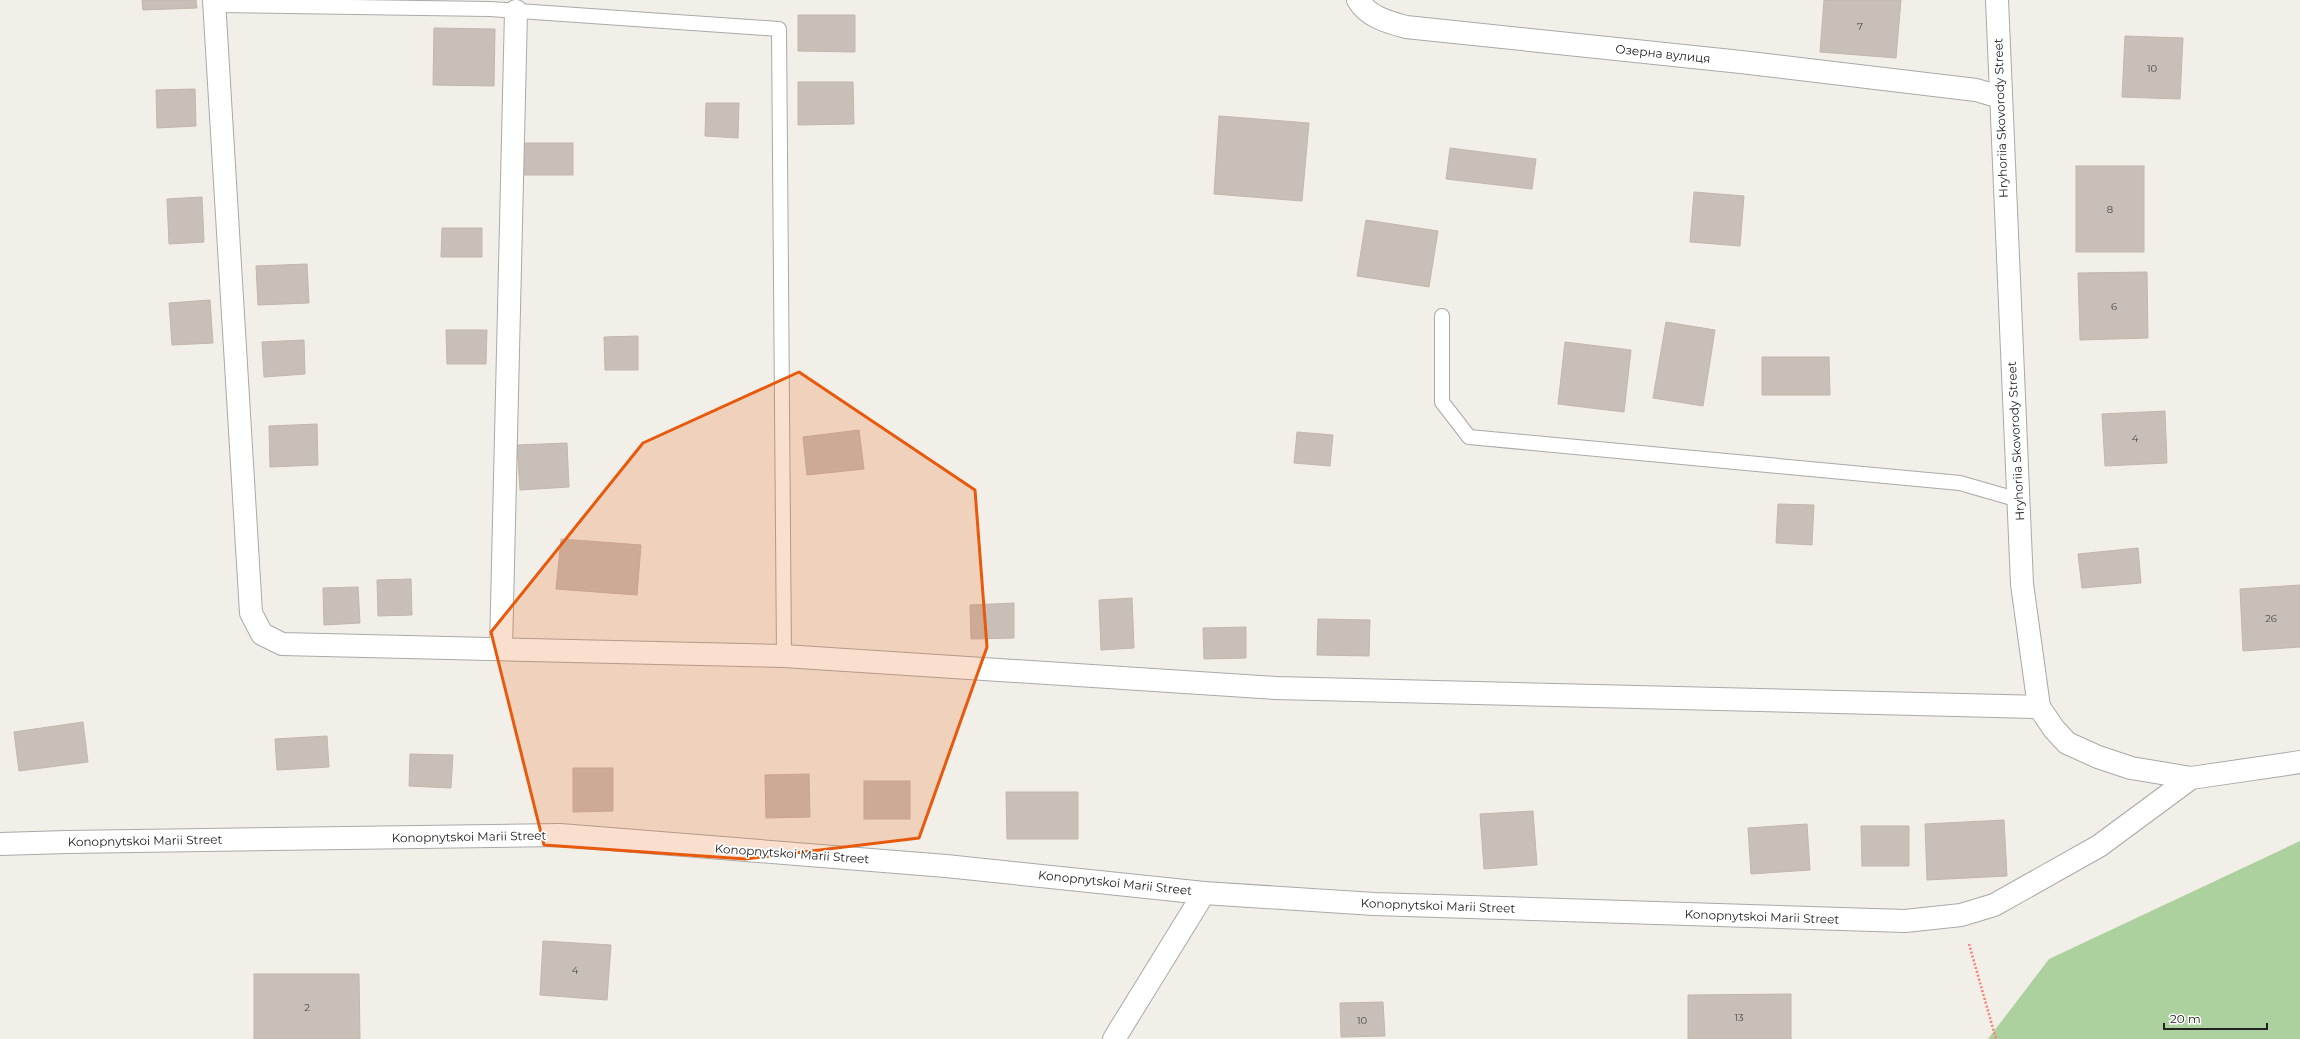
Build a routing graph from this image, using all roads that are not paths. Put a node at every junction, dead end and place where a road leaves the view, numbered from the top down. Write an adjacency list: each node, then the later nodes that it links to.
1 (1358, 0): 5 (street, Озерна вулиця)
2 (1997, 0): 5 (street, Hryhoriia Skovorody Street)
3 (214, 2): 4 (lane); 8 (street)
4 (516, 10): 8 (street); 9 (lane)
5 (2000, 97): 7 (street, Hryhoriia Skovorody Street)
6 (1442, 316): 7 (lane)
7 (2019, 500): 10 (street, Hryhoriia Skovorody Street)
8 (501, 649): 9 (street)
9 (784, 656): 10 (street)
10 (2039, 707): 12 (street, Hryhoriia Skovorody Street)
11 (2300, 762): 12 (street)
12 (2191, 778): 14 (street, Konopnytskoi Marii Street)
13 (0, 844): 14 (street, Konopnytskoi Marii Street)
14 (1204, 893): 15 (street)
15 (1114, 1039)

